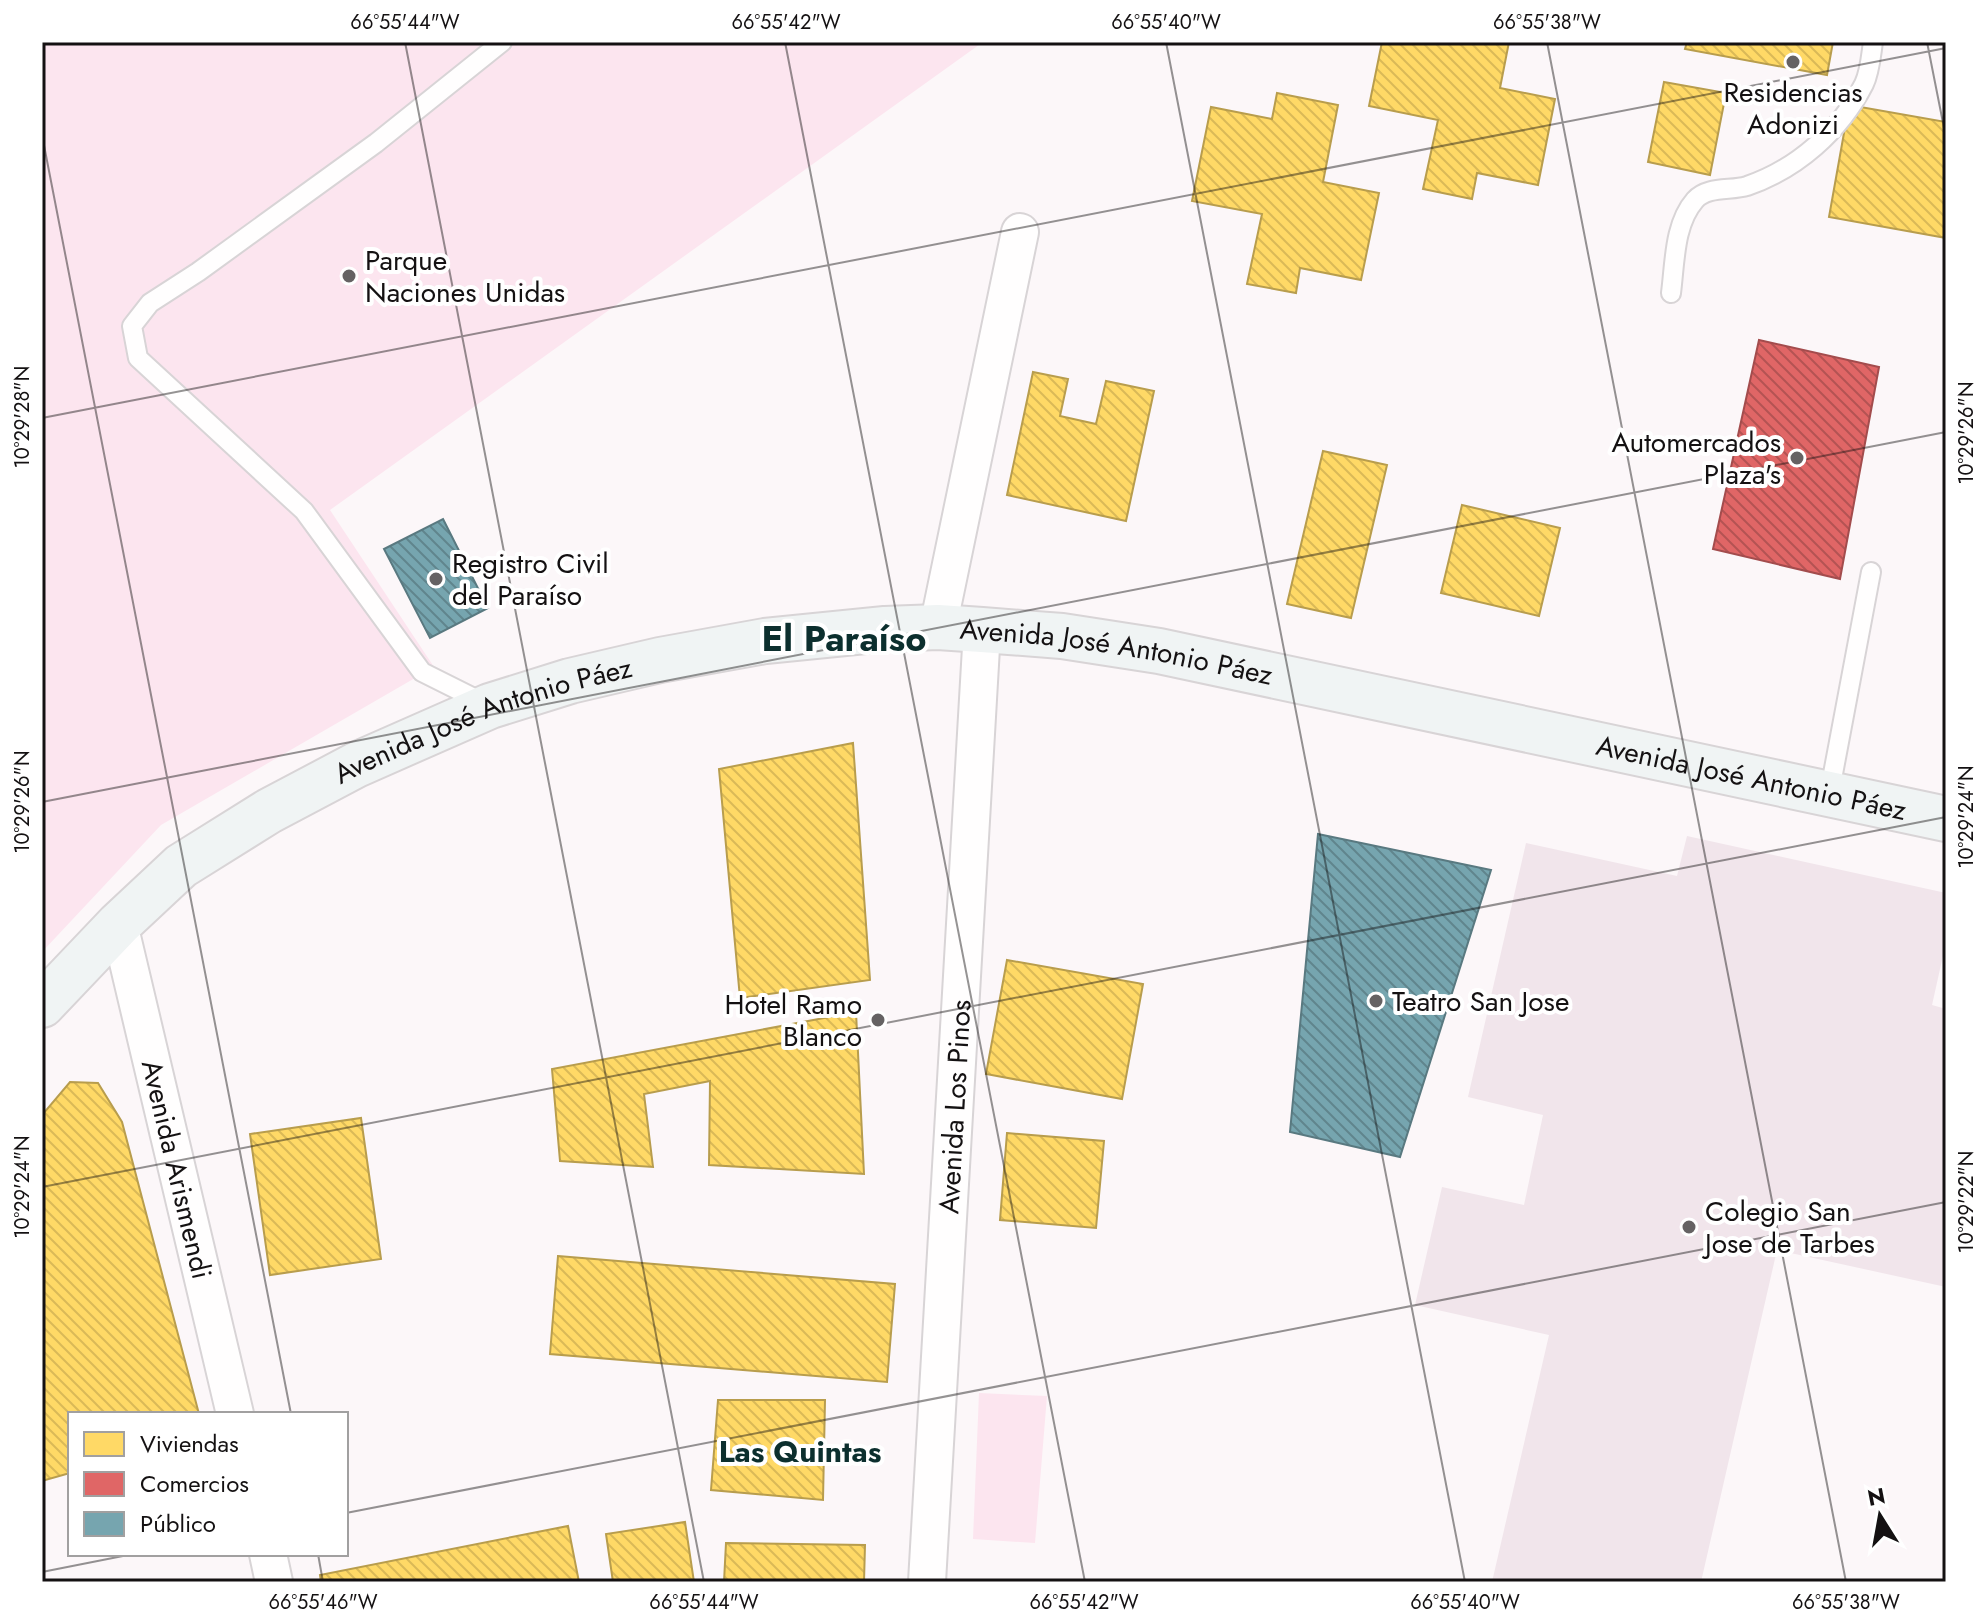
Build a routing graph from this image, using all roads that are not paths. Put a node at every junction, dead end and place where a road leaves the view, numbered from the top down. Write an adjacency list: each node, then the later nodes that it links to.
1 (502, 42): 8 (lane)
2 (1873, 42): 4 (lane)
3 (1020, 232): 6 (street)
4 (1671, 293)
5 (1871, 572): 9 (lane)
6 (938, 627): 7 (main road, Avenida José Antonio Páez); 8 (main road, Avenida José Antonio Páez)
7 (982, 630): 9 (main road, Avenida José Antonio Páez); 18 (street, Avenida Los Pinos)
8 (490, 706): 13 (main road, Avenida José Antonio Páez)
9 (1829, 795): 11 (main road, Avenida José Antonio Páez)
10 (1946, 796): 11 (main road)
11 (1881, 807): 12 (main road, Avenida José Antonio Páez)
12 (1946, 819)
13 (119, 924): 14 (main road, Avenida José Antonio Páez); 15 (street, Avenida Arismendi)
14 (42, 1005)
15 (235, 1412)
16 (268, 1556): 17 (street)
17 (274, 1582)
18 (927, 1582)

